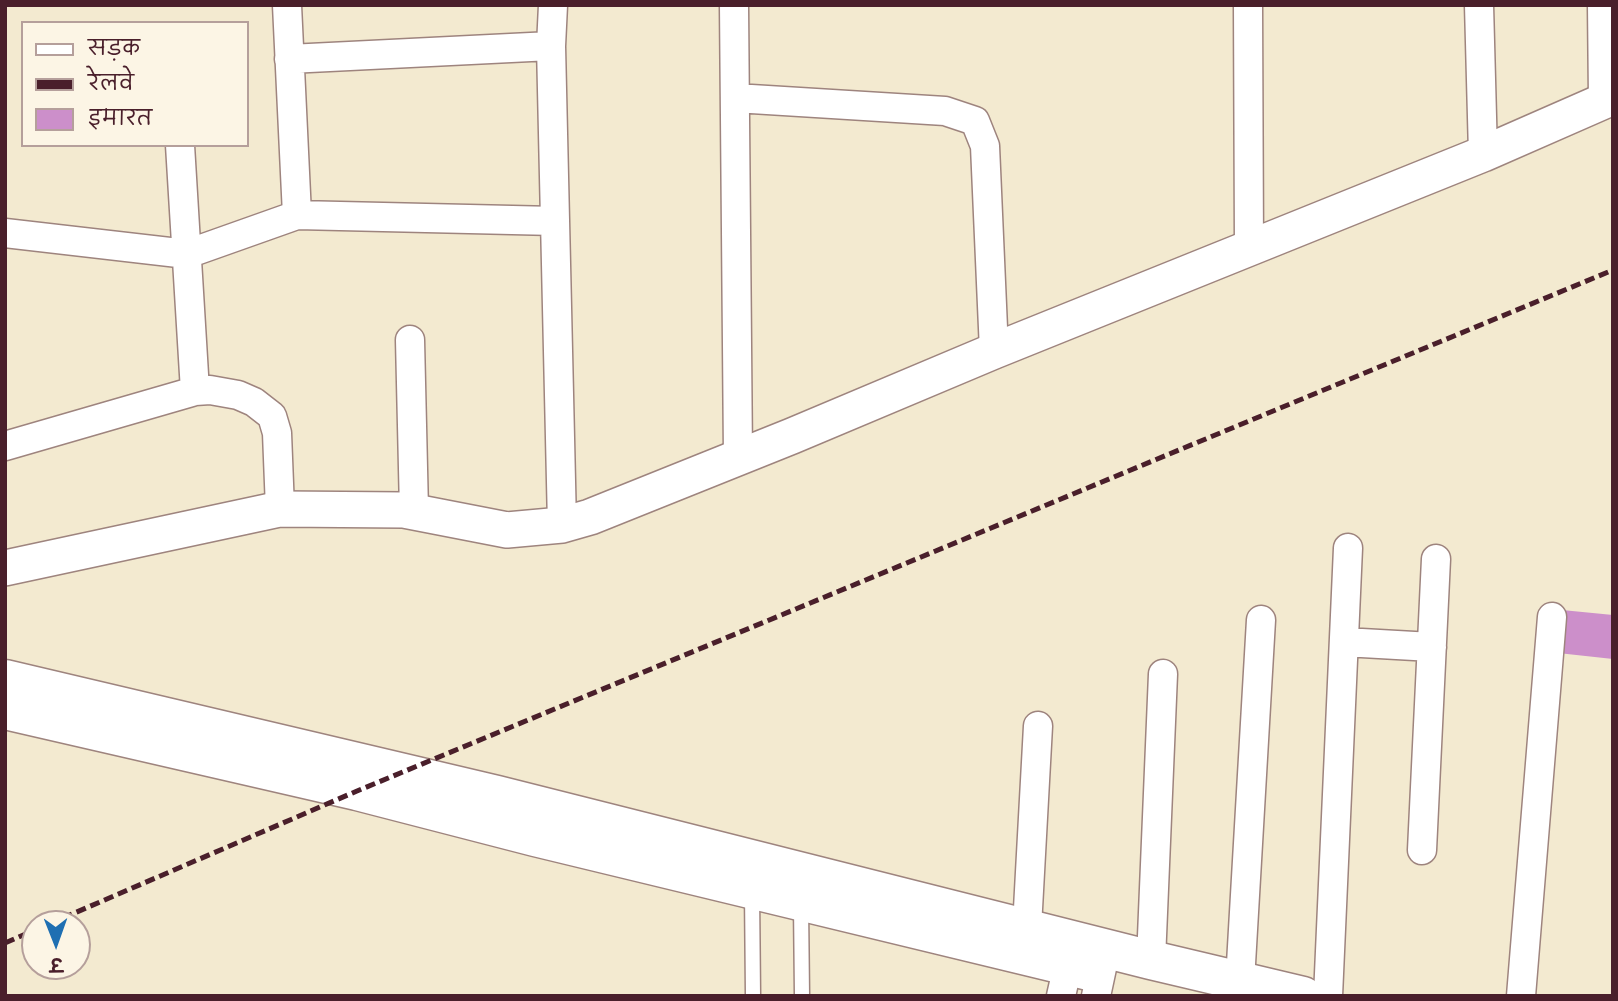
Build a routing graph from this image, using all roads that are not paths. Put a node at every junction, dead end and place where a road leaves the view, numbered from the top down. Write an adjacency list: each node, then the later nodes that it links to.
1 (287, 5): 8 (street)
2 (553, 5): 7 (street)
3 (734, 5): 9 (street)
4 (1248, 5): 16 (street)
5 (1479, 5): 12 (street)
6 (1602, 5): 10 (street)
7 (551, 46): 8 (street); 14 (street)
8 (289, 59): 13 (street)
9 (735, 98): 19 (street); 22 (street)
10 (1608, 99): 12 (street)
11 (180, 147): 17 (street)
12 (1483, 154): 16 (street)
13 (298, 215): 14 (street); 17 (street)
14 (555, 222): 25 (street)
15 (5, 233): 17 (street)
16 (1249, 249): 19 (street)
17 (187, 254): 20 (street)
18 (410, 340): 24 (street)
19 (994, 351): 22 (street)
20 (195, 391): 21 (street); 23 (street)
21 (5, 446)
22 (738, 457): 25 (street)
23 (280, 509): 24 (street); 28 (street)
24 (414, 511): 25 (street)
25 (562, 525)
26 (1348, 548): 31 (street)
27 (1436, 559): 32 (street)
28 (5, 568)
29 (1552, 617): 49 (street)
30 (1261, 620): 43 (street)
31 (1344, 642): 32 (street); 48 (street)
32 (1432, 647): 37 (street)
33 (1163, 674): 41 (street)
34 (5, 679): 38 (main road)
35 (5, 710): 38 (main road)
36 (1038, 726): 40 (street)
37 (1422, 850)
38 (752, 874): 39 (main road); 44 (lane)
39 (802, 887): 40 (main road); 42 (main road); 45 (lane)
40 (1027, 927): 42 (main road)
41 (1151, 960): 42 (main road); 43 (main road)
42 (1084, 969): 46 (main road)
43 (1240, 981): 47 (main road)
44 (753, 996)
45 (802, 996)
46 (1194, 996)
47 (1303, 996)
48 (1328, 996)
49 (1521, 996)

